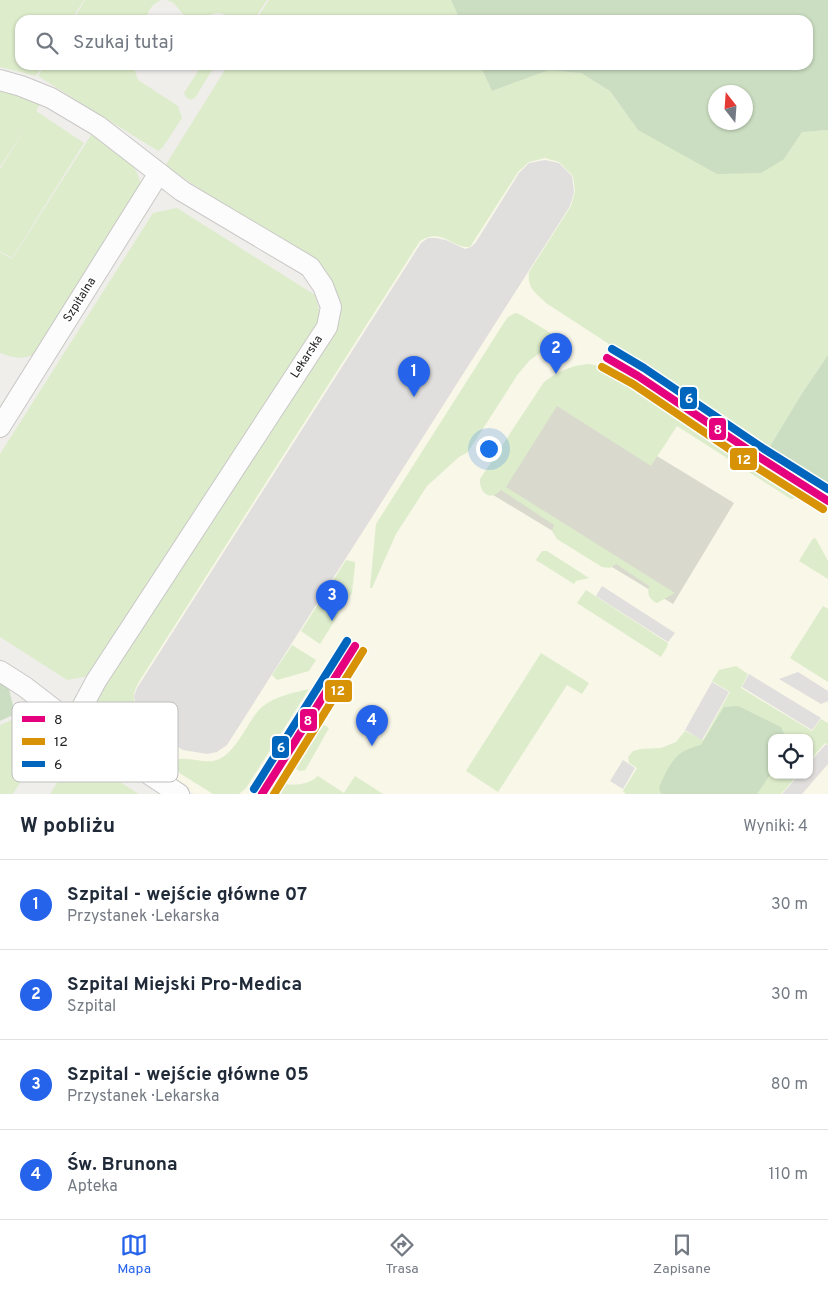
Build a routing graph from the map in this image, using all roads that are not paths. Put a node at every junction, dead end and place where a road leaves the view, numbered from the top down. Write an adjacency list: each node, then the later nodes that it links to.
1 (0, 80): 2 (street, Lekarska)
2 (159, 173): 3 (street, Szpitalna); 6 (street, Lekarska)
3 (0, 427)
4 (0, 671): 5 (street)
5 (45, 702)
6 (86, 702)
7 (161, 782): 8 (street)
8 (179, 794)

